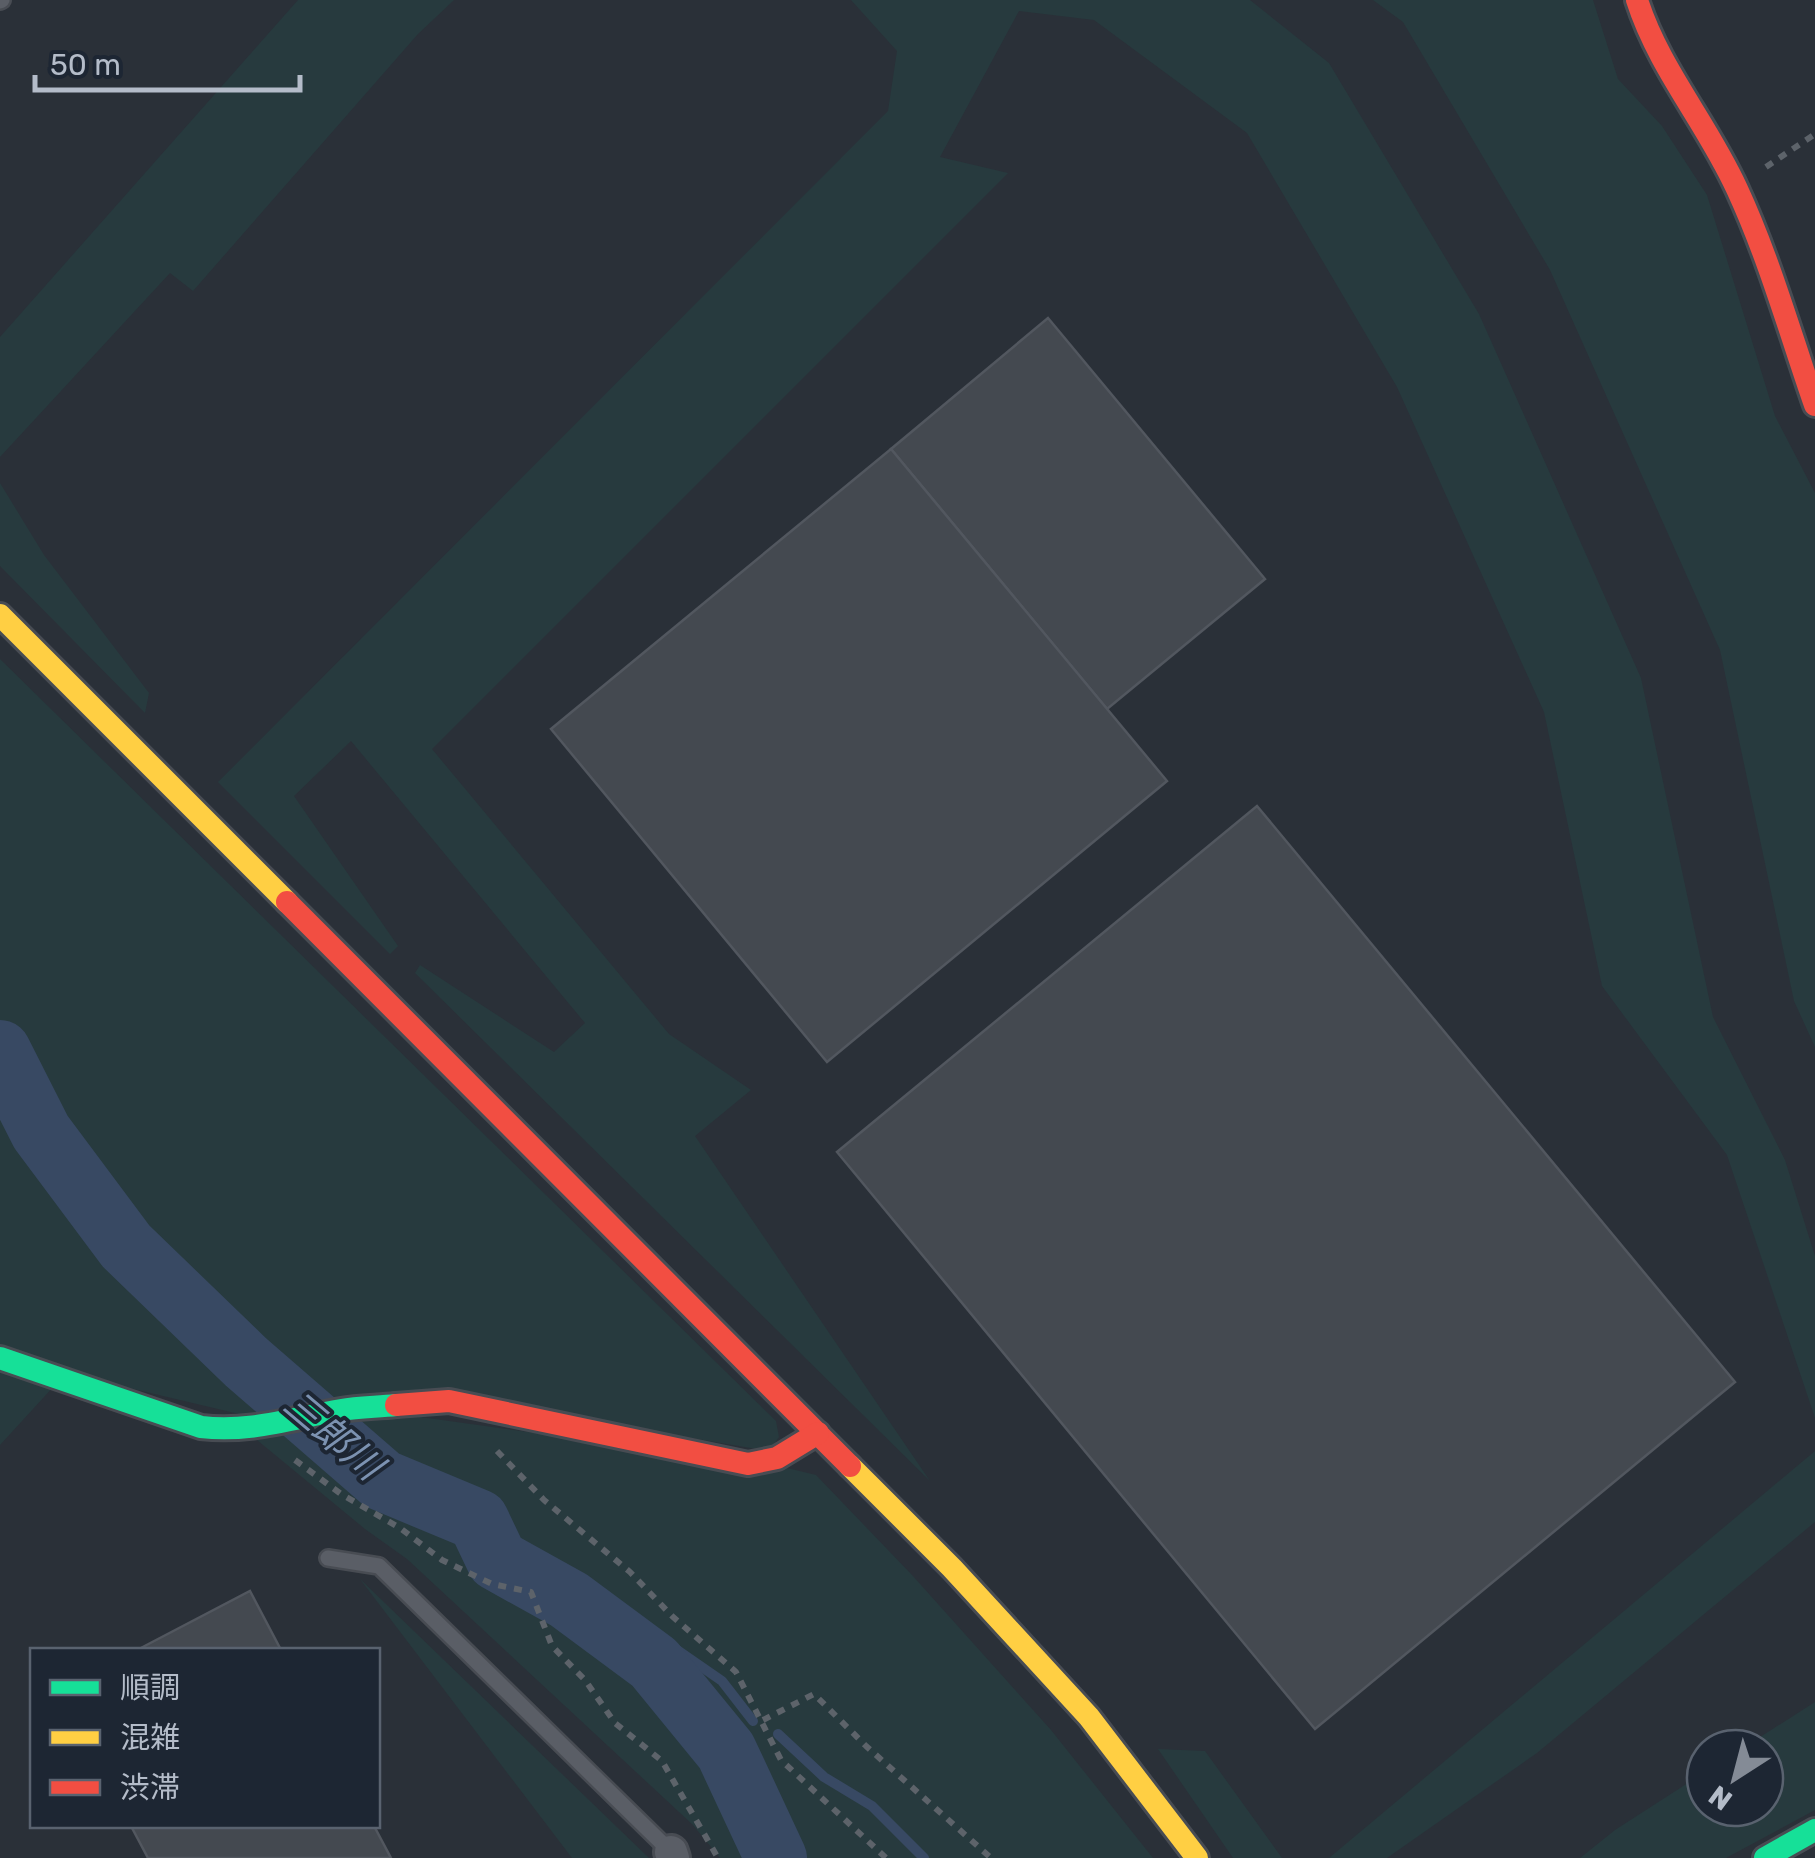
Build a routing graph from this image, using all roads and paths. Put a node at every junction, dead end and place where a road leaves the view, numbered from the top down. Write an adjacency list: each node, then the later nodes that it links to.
1 (1637, 0): 3 (street)
2 (1815, 134): 3 (path)
3 (1736, 186): 4 (street)
4 (1815, 405)
5 (0, 615): 8 (street)
6 (0, 1358): 7 (street)
7 (271, 1425): 8 (street); 14 (path)
8 (818, 1433): 17 (street)
9 (494, 1447): 11 (path)
10 (328, 1558): 13 (lane)
11 (762, 1720): 15 (path); 16 (path)
12 (1815, 1830): 18 (street)
13 (672, 1855)
14 (718, 1858)
15 (886, 1858)
16 (992, 1858)
17 (1197, 1858)
18 (1765, 1858)

